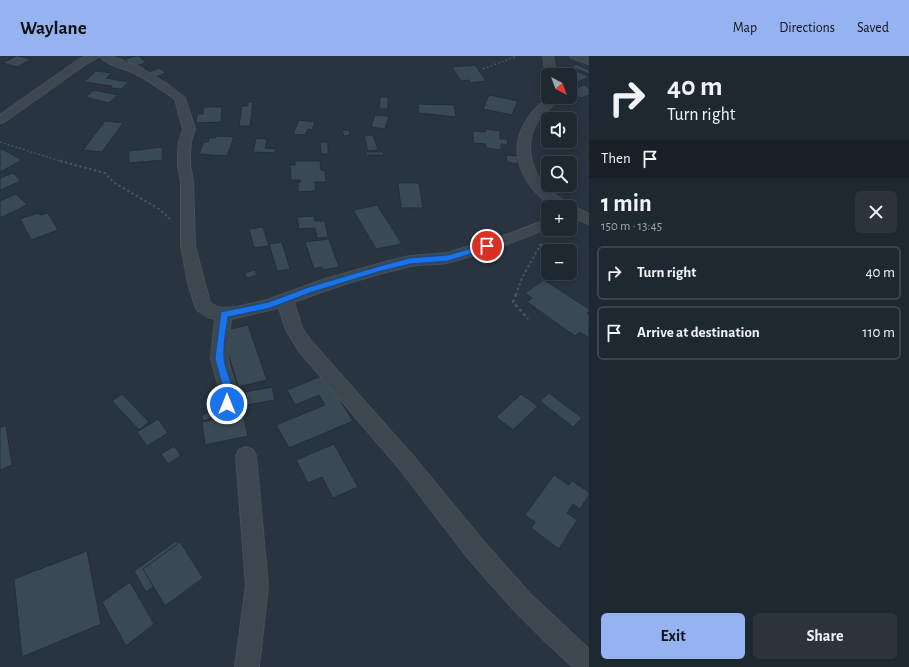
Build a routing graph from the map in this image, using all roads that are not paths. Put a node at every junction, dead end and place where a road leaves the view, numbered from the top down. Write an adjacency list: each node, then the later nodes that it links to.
1 (95, 56): 8 (street)
2 (105, 56): 14 (street)
3 (548, 56): 6 (street)
4 (575, 56): 5 (street)
5 (589, 61)
6 (550, 68)
7 (548, 104): 9 (street)
8 (0, 120)
9 (552, 200)
10 (577, 214): 11 (street)
11 (589, 220)
12 (541, 226): 13 (street)
13 (285, 300): 14 (street); 17 (street)
14 (224, 314): 15 (street)
15 (227, 404)
16 (246, 456): 18 (street)
17 (589, 665)
18 (247, 667)

